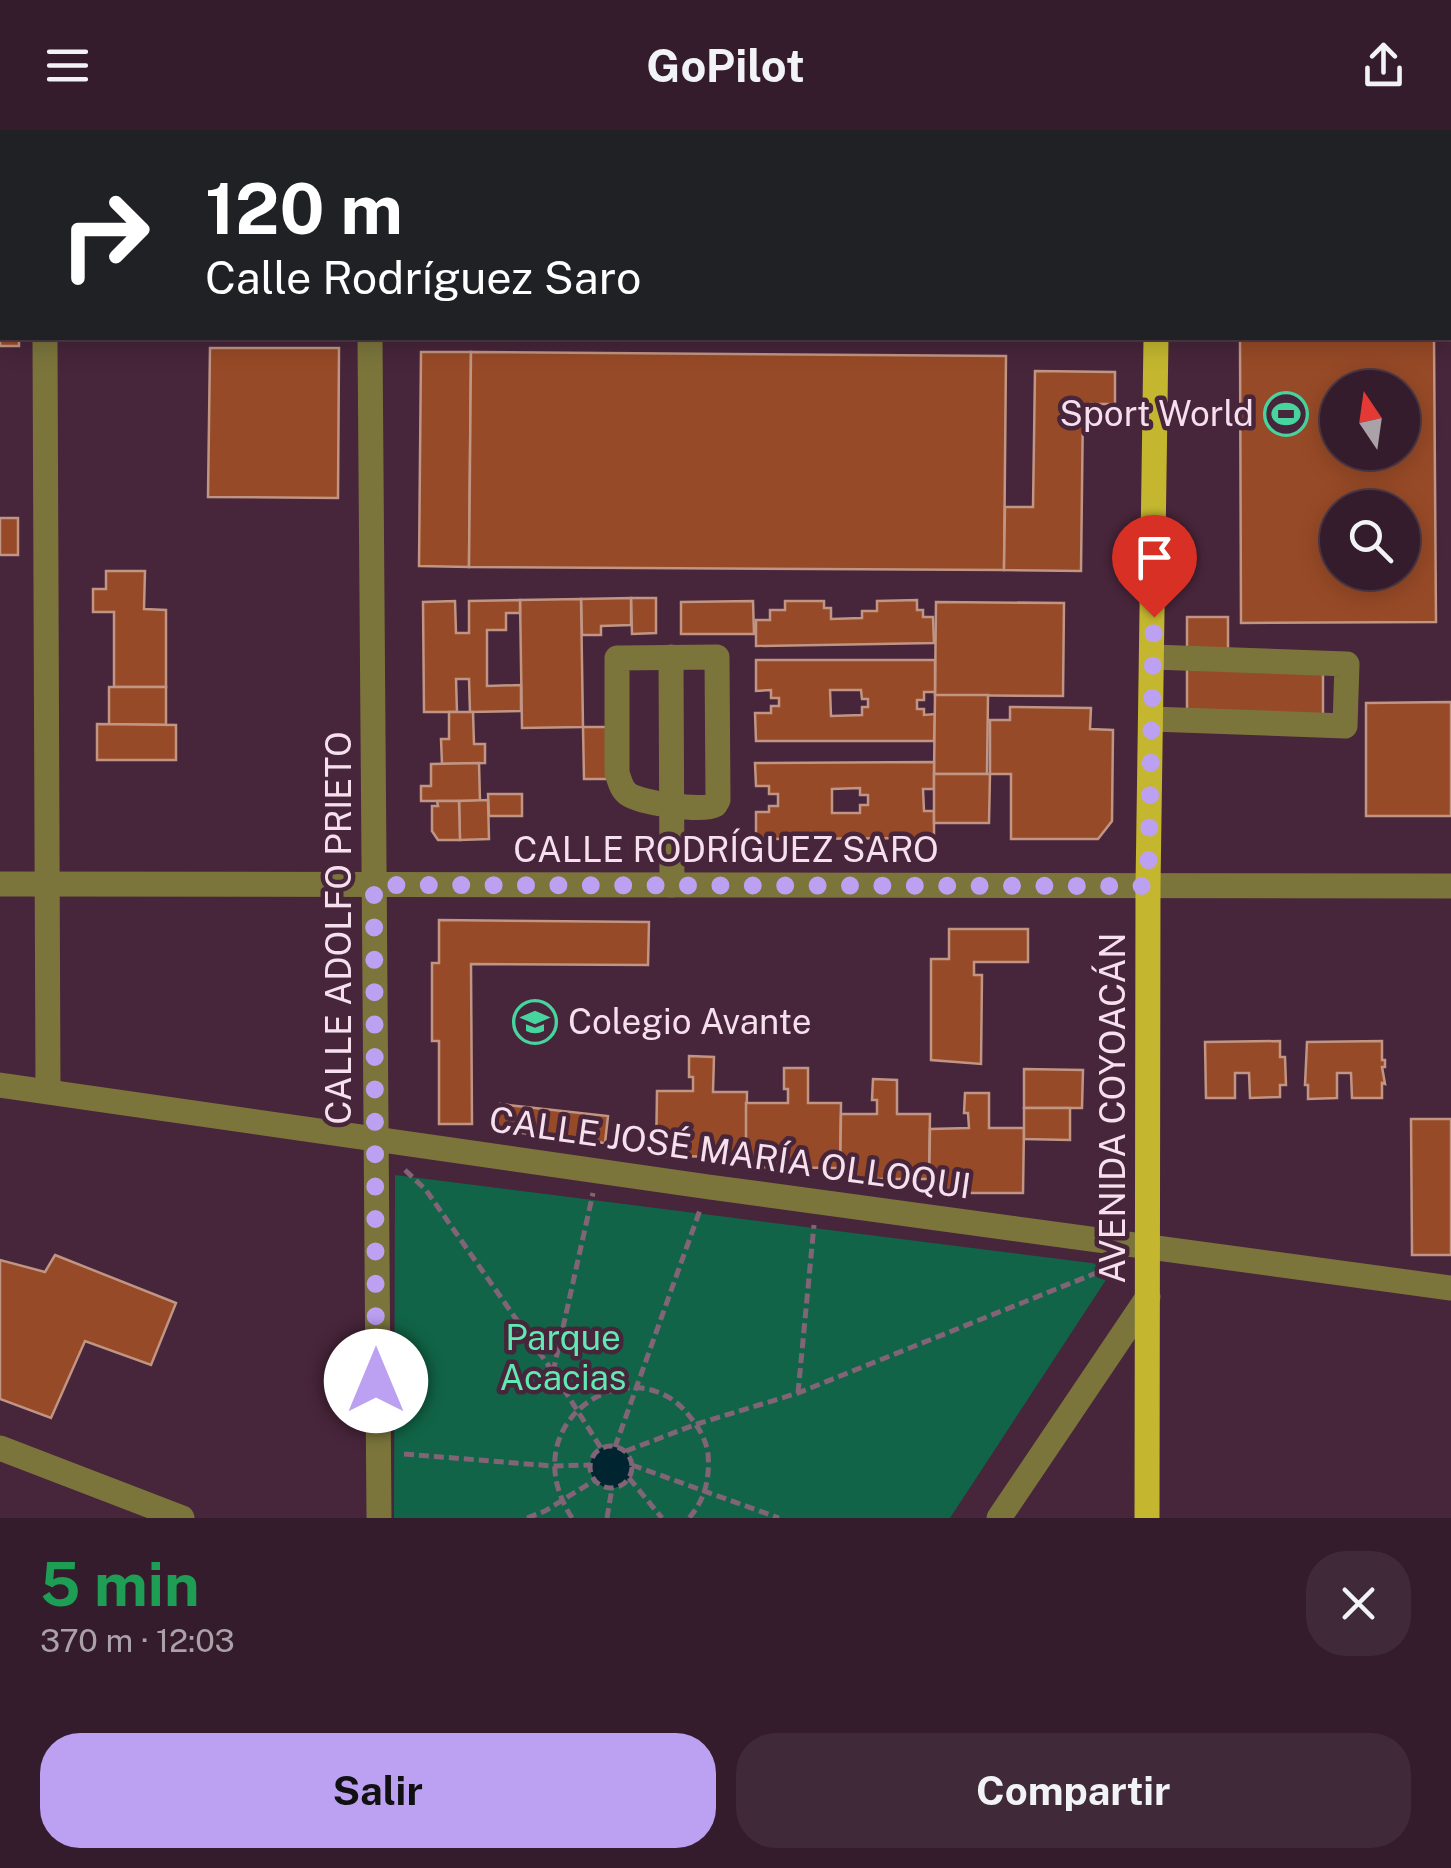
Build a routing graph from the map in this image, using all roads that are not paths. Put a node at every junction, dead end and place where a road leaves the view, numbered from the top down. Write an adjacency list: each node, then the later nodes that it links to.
1 (46, 340): 11 (street)
2 (370, 340): 9 (street, CALLE ADOLFO PRIETO)
3 (1156, 340): 5 (main road, AVENIDA COYOACÁN)
4 (671, 656): 7 (street); 7 (street); 7 (street)
5 (1153, 657): 6 (main road, AVENIDA COYOACÁN); 6 (street)
6 (1151, 719): 12 (main road, AVENIDA COYOACÁN)
7 (672, 804): 10 (street)
8 (0, 884): 11 (street, CALLE RODRÍGUEZ SARO)
9 (374, 885): 10 (street, CALLE RODRÍGUEZ SARO); 11 (street, CALLE RODRÍGUEZ SARO); 16 (street, CALLE ADOLFO PRIETO)
10 (672, 885): 12 (street, CALLE RODRÍGUEZ SARO)
11 (46, 886): 15 (street)
12 (1148, 886): 13 (street, CALLE RODRÍGUEZ SARO); 17 (main road, AVENIDA COYOACÁN)
13 (1451, 886)
14 (0, 1084): 15 (street, CALLE JOSÉ MARÍA OLLOQUI)
15 (48, 1091): 16 (street, CALLE JOSÉ MARÍA OLLOQUI)
16 (374, 1140): 17 (street, CALLE JOSÉ MARÍA OLLOQUI); 22 (street, CALLE ADOLFO PRIETO)
17 (1148, 1246): 18 (street, CALLE JOSÉ MARÍA OLLOQUI); 19 (main road, AVENIDA COYOACÁN)
18 (1451, 1288)
19 (1148, 1297): 23 (street); 24 (main road, AVENIDA COYOACÁN)
20 (0, 1448): 21 (street)
21 (182, 1518)
22 (379, 1518)
23 (999, 1518)
24 (1147, 1518)

